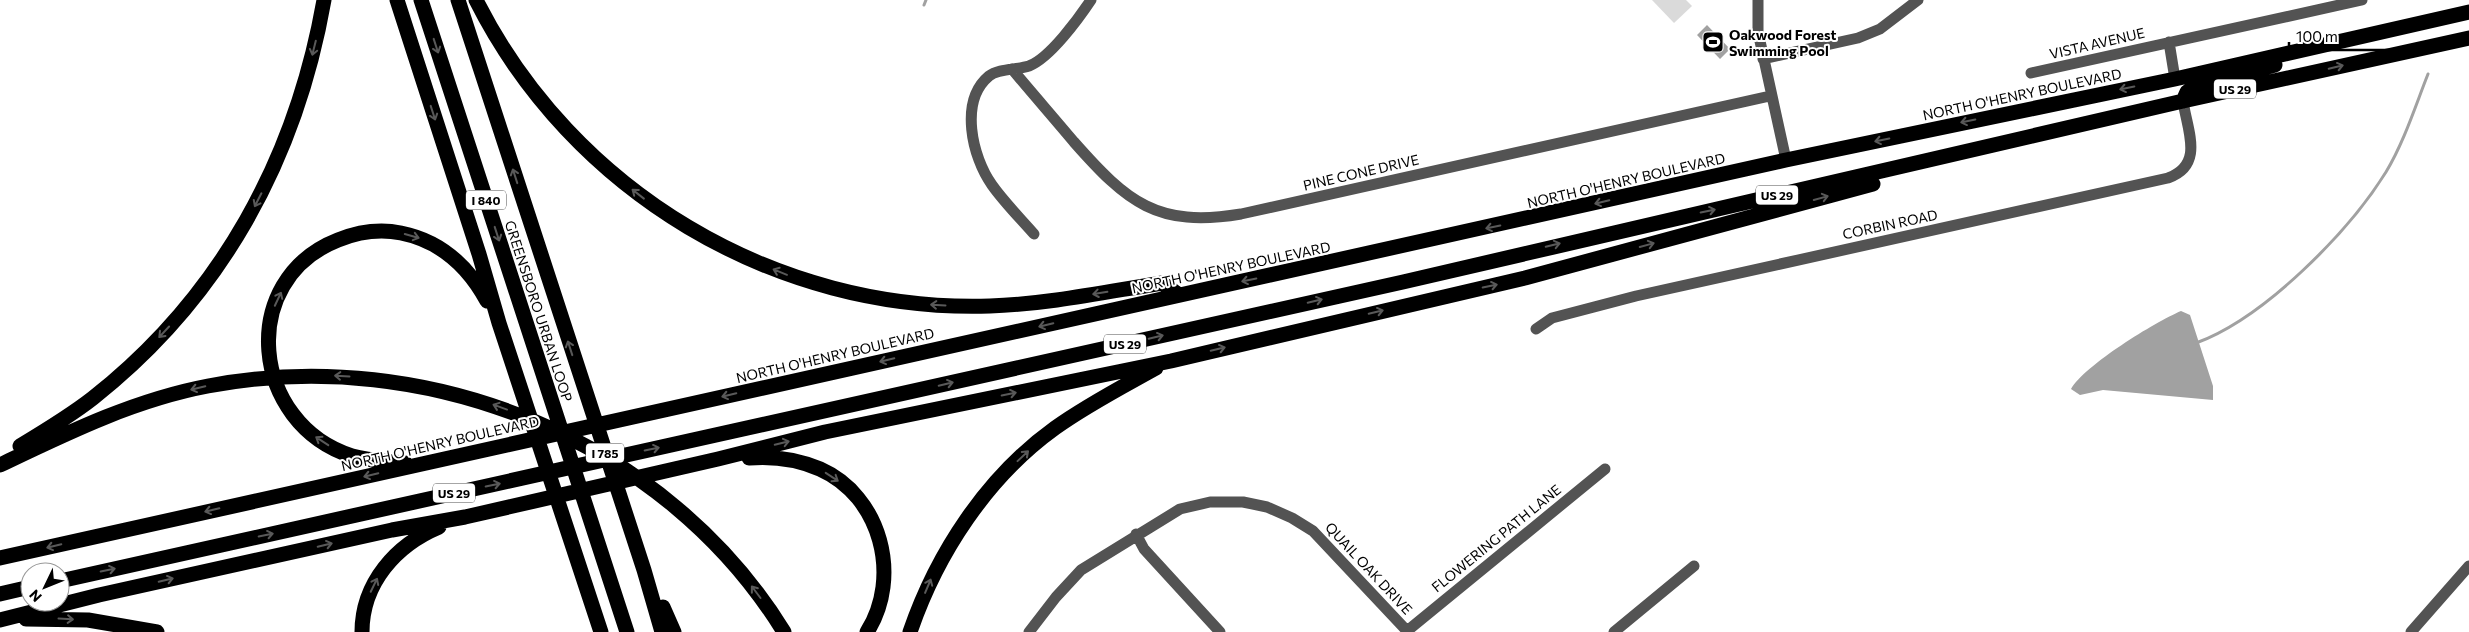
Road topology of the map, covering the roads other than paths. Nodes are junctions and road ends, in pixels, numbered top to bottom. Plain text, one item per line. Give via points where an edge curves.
1 (324, 0) edge
2 (397, 0) edge
3 (421, 0) edge
4 (458, 0) edge
5 (476, 0) edge
6 (1091, 0) edge
7 (1758, 0) edge
8 (1918, 0) edge
9 (2362, 0) edge
10 (2469, 12) edge
11 (2469, 37) edge
12 (2350, 40) junction
13 (2169, 42) junction
14 (1763, 59) junction
15 (1012, 69) junction
16 (2031, 73) dead end
17 (2175, 78) junction
18 (1770, 96) junction
19 (2183, 101) junction
20 (1980, 150) junction
21 (1786, 160) junction
22 (1034, 234) dead end
23 (1179, 295) junction
24 (499, 324) junction
25 (1536, 329) dead end
26 (1170, 360) junction
27 (0, 459) edge
28 (718, 459) junction
29 (418, 464) junction
30 (0, 465) edge
31 (1605, 469) dead end
32 (465, 517) junction
33 (1136, 534) junction
34 (0, 558) edge
35 (1694, 566) dead end
36 (2469, 566) edge
37 (644, 570) junction
38 (70, 579) edge
39 (583, 582) junction
40 (20, 589) edge
41 (0, 594) edge
42 (0, 621) edge
43 (1408, 631) edge
44 (157, 632) edge
45 (362, 632) edge
46 (589, 632) edge
47 (601, 632) edge
48 (626, 632) edge
49 (662, 632) edge
50 (674, 632) edge
51 (784, 632) edge
52 (867, 632) edge
53 (910, 632) edge
54 (1029, 632) edge
55 (1220, 632) edge
56 (1614, 632) edge
57 (2411, 632) edge

1 -> 27 highway via 310,65 288,135 257,202 218,266 173,323 121,374 66,417
2 -> 24 highway
3 -> 48 highway, GREENSBORO URBAN LOOP / I 840
37 -> 4 highway, GREENSBORO URBAN LOOP / I 785
23 -> 5 highway via 1162,283 1036,303 990,306 888,301 791,276 730,251 647,201 596,160 531,90
6 - 15 street via 1071,28 1038,60 1030,66
7 - 14 street via 1758,32
8 - 14 street via 1880,30
9 - 13 street, VISTA AVENUE
10 - 12 highway, NORTH O'HENRY BOULEVARD / US 29
19 -> 11 highway, US 29
12 - 17 highway, NORTH O'HENRY BOULEVARD / US 29
12 - 19 highway via 2256,71 2197,86 2187,92
13 - 16 street, VISTA AVENUE
13 - 17 street
14 - 18 street
15 - 18 street, PINE CONE DRIVE via 1094,165 1124,194 1168,214 1202,219 1241,214
15 - 22 street via 990,75 976,91 970,112 974,145 991,184
17 -> 21 highway, NORTH O'HENRY BOULEVARD / US 29
18 - 21 street
19 - 20 highway, US 29
19 - 25 street, CORBIN ROAD via 2191,147 2189,161 2182,172 2168,178 1636,296 1552,318
26 -> 20 highway via 1525,278 1871,184
38 -> 20 highway, US 29
21 -> 23 highway, NORTH O'HENRY BOULEVARD / US 29
23 -> 29 highway, NORTH O'HENRY BOULEVARD / US 29
29 -> 24 highway via 352,456 322,441 297,420 278,392 269,361 269,327 282,290 306,259 332,242 363,233 395,232 429,242 456,260 478,285
24 - 39 highway
28 -> 26 highway via 825,432
53 -> 26 highway via 930,581 948,550 972,514 1011,467 1061,424
28 - 32 highway
28 -> 52 highway via 791,459 821,470 847,487 866,510 879,536 884,568 881,599
29 -> 34 highway, NORTH O'HENRY BOULEVARD / US 29
51 -> 30 highway via 730,560 675,507 615,463 554,430 487,403 406,383 329,376 246,380 171,394 76,429
31 - 43 street, FLOWERING PATH LANE
42 -> 32 highway via 100,595 392,530
45 -> 32 highway via 372,588 394,556 428,531
33 - 43 street, QUAIL OAK DRIVE via 1180,509 1210,502 1243,502 1267,507 1313,531
33 - 54 street, QUAIL OAK DRIVE via 1081,570
33 - 55 street via 1144,549
35 - 56 street
36 - 57 street
37 - 49 highway, GREENSBORO URBAN LOOP
37 - 50 highway
39 - 46 highway
39 - 47 highway
40 - 41 highway
42 -> 44 highway via 88,620

